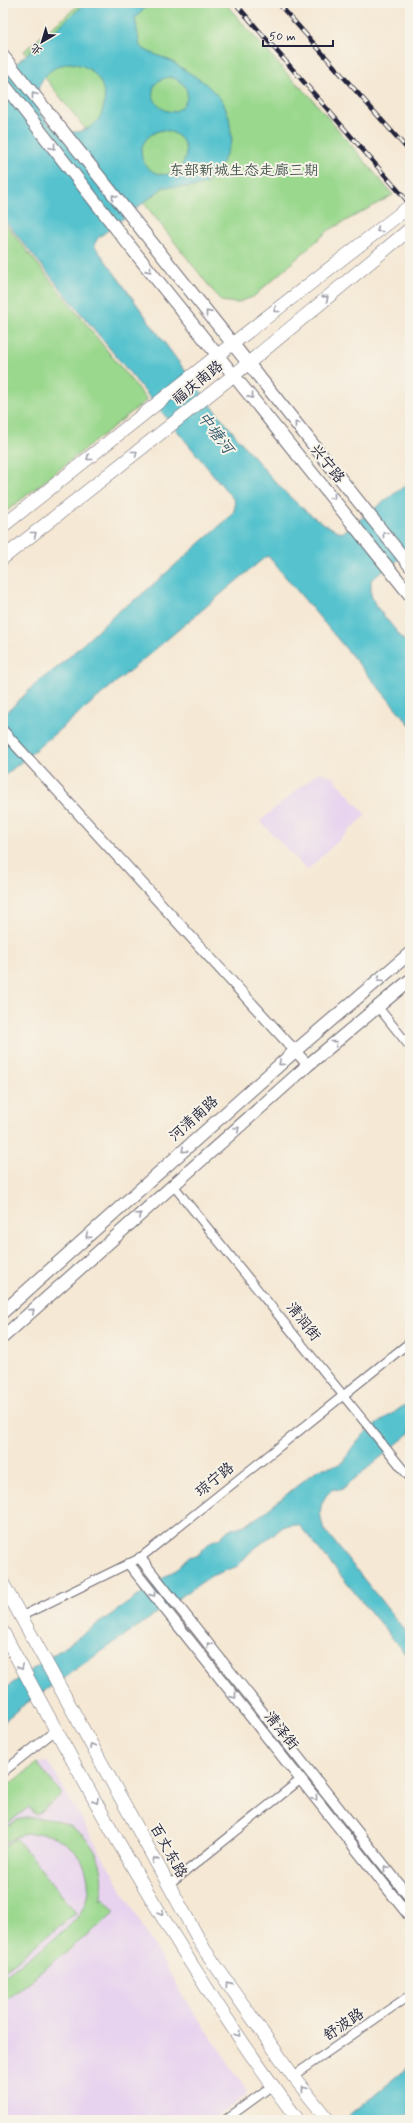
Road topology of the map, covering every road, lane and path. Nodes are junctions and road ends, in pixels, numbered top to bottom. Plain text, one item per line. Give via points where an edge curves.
1 (5, 59) edge
2 (3, 83) edge
3 (410, 206) edge
4 (410, 229) edge
5 (232, 343) junction
6 (218, 355) junction
7 (248, 363) junction
8 (234, 375) junction
9 (3, 526) edge
10 (3, 558) edge
11 (407, 563) edge
12 (410, 595) edge
13 (3, 730) edge
14 (410, 953) edge
15 (410, 980) edge
16 (378, 1008) junction
17 (410, 1047) edge
18 (294, 1051) junction
19 (308, 1065) junction
20 (173, 1185) junction
21 (3, 1312) edge
22 (3, 1337) edge
23 (410, 1342) edge
24 (344, 1395) junction
25 (410, 1478) edge
26 (140, 1558) junction
27 (129, 1564) junction
28 (3, 1584) edge
29 (22, 1616) junction
30 (3, 1632) edge
31 (56, 1730) junction
32 (3, 1772) edge
33 (300, 1780) junction
34 (169, 1885) junction
35 (410, 1898) edge
36 (410, 1917) edge
37 (410, 1996) edge
38 (293, 2076) junction
39 (272, 2086) junction
40 (225, 2120) edge
41 (298, 2120) edge
42 (328, 2120) edge

5 -> 1 main road
2 -> 6 main road, 兴宁路
3 -> 5 main road, 福庆南路
7 -> 4 main road, 福庆南路
5 - 6 main road, 福庆南路
5 - 7 main road
6 - 8 main road, 兴宁路
6 -> 9 main road, 福庆南路
7 - 8 main road, 福庆南路
11 -> 7 main road
10 -> 8 main road, 福庆南路
8 -> 12 main road, 兴宁路
13 - 18 street
14 -> 18 main road, 河清南路
15 - 16 main road
16 - 17 street
19 -> 16 main road
18 - 19 street
18 -> 21 main road, 河清南路
20 -> 19 main road
22 -> 20 main road
20 - 24 street, 清润街
23 - 24 street, 琼宁路
24 - 25 street, 清润街
24 - 26 street, 琼宁路
26 - 27 street, 琼宁路
35 -> 26 street, 清泽街
27 - 29 street, 琼宁路
27 -> 33 street, 清泽街
28 - 29 main road, 百丈东路
34 -> 29 main road, 百丈东路
30 -> 31 main road
31 - 32 street
31 -> 39 main road via 185,1955
33 - 34 street
33 -> 36 street, 清泽街
38 -> 34 main road, 百丈东路 via 204,1948
37 - 38 street, 舒波路
42 -> 38 main road, 百丈东路
39 - 40 street
39 - 41 main road

